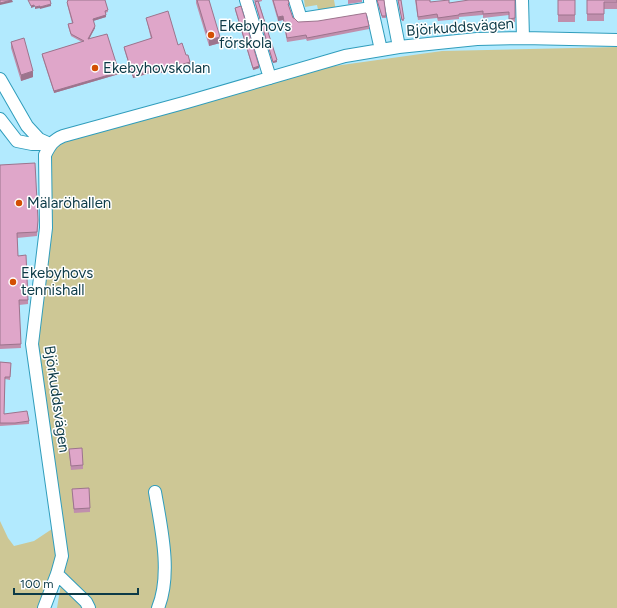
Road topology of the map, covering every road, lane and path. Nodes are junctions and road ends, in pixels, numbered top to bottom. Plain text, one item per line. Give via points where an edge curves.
1 (246, 0) edge
2 (295, 0) edge
3 (390, 0) edge
4 (522, 0) edge
5 (370, 4) edge
6 (523, 38) junction
7 (617, 40) edge
8 (399, 47) junction
9 (381, 50) junction
10 (270, 78) junction
11 (0, 79) edge
12 (0, 118) edge
13 (50, 144) junction
14 (155, 492) dead end
15 (57, 574) junction
16 (44, 608) edge
17 (89, 608) edge
18 (158, 608) edge

1 - 10 street
2 - 5 street via 296,19
3 - 8 street, Björkuddsvägen
4 - 6 street, Björkuddsvägen
5 - 9 street
6 - 7 street, Björkuddsvägen
6 - 8 street, Björkuddsvägen via 477,39
8 - 9 street, Björkuddsvägen
9 - 10 street, Björkuddsvägen via 345,56
10 - 13 street, Björkuddsvägen via 63,136
11 - 13 street via 28,126 39,139
12 - 13 street, Björkuddsvägen via 17,141
13 - 15 street, Björkuddsvägen via 45,155 46,228 32,344 61,544 62,556
14 - 18 street via 162,531 165,582
15 - 16 street, Björkuddsvägen
15 - 17 street

